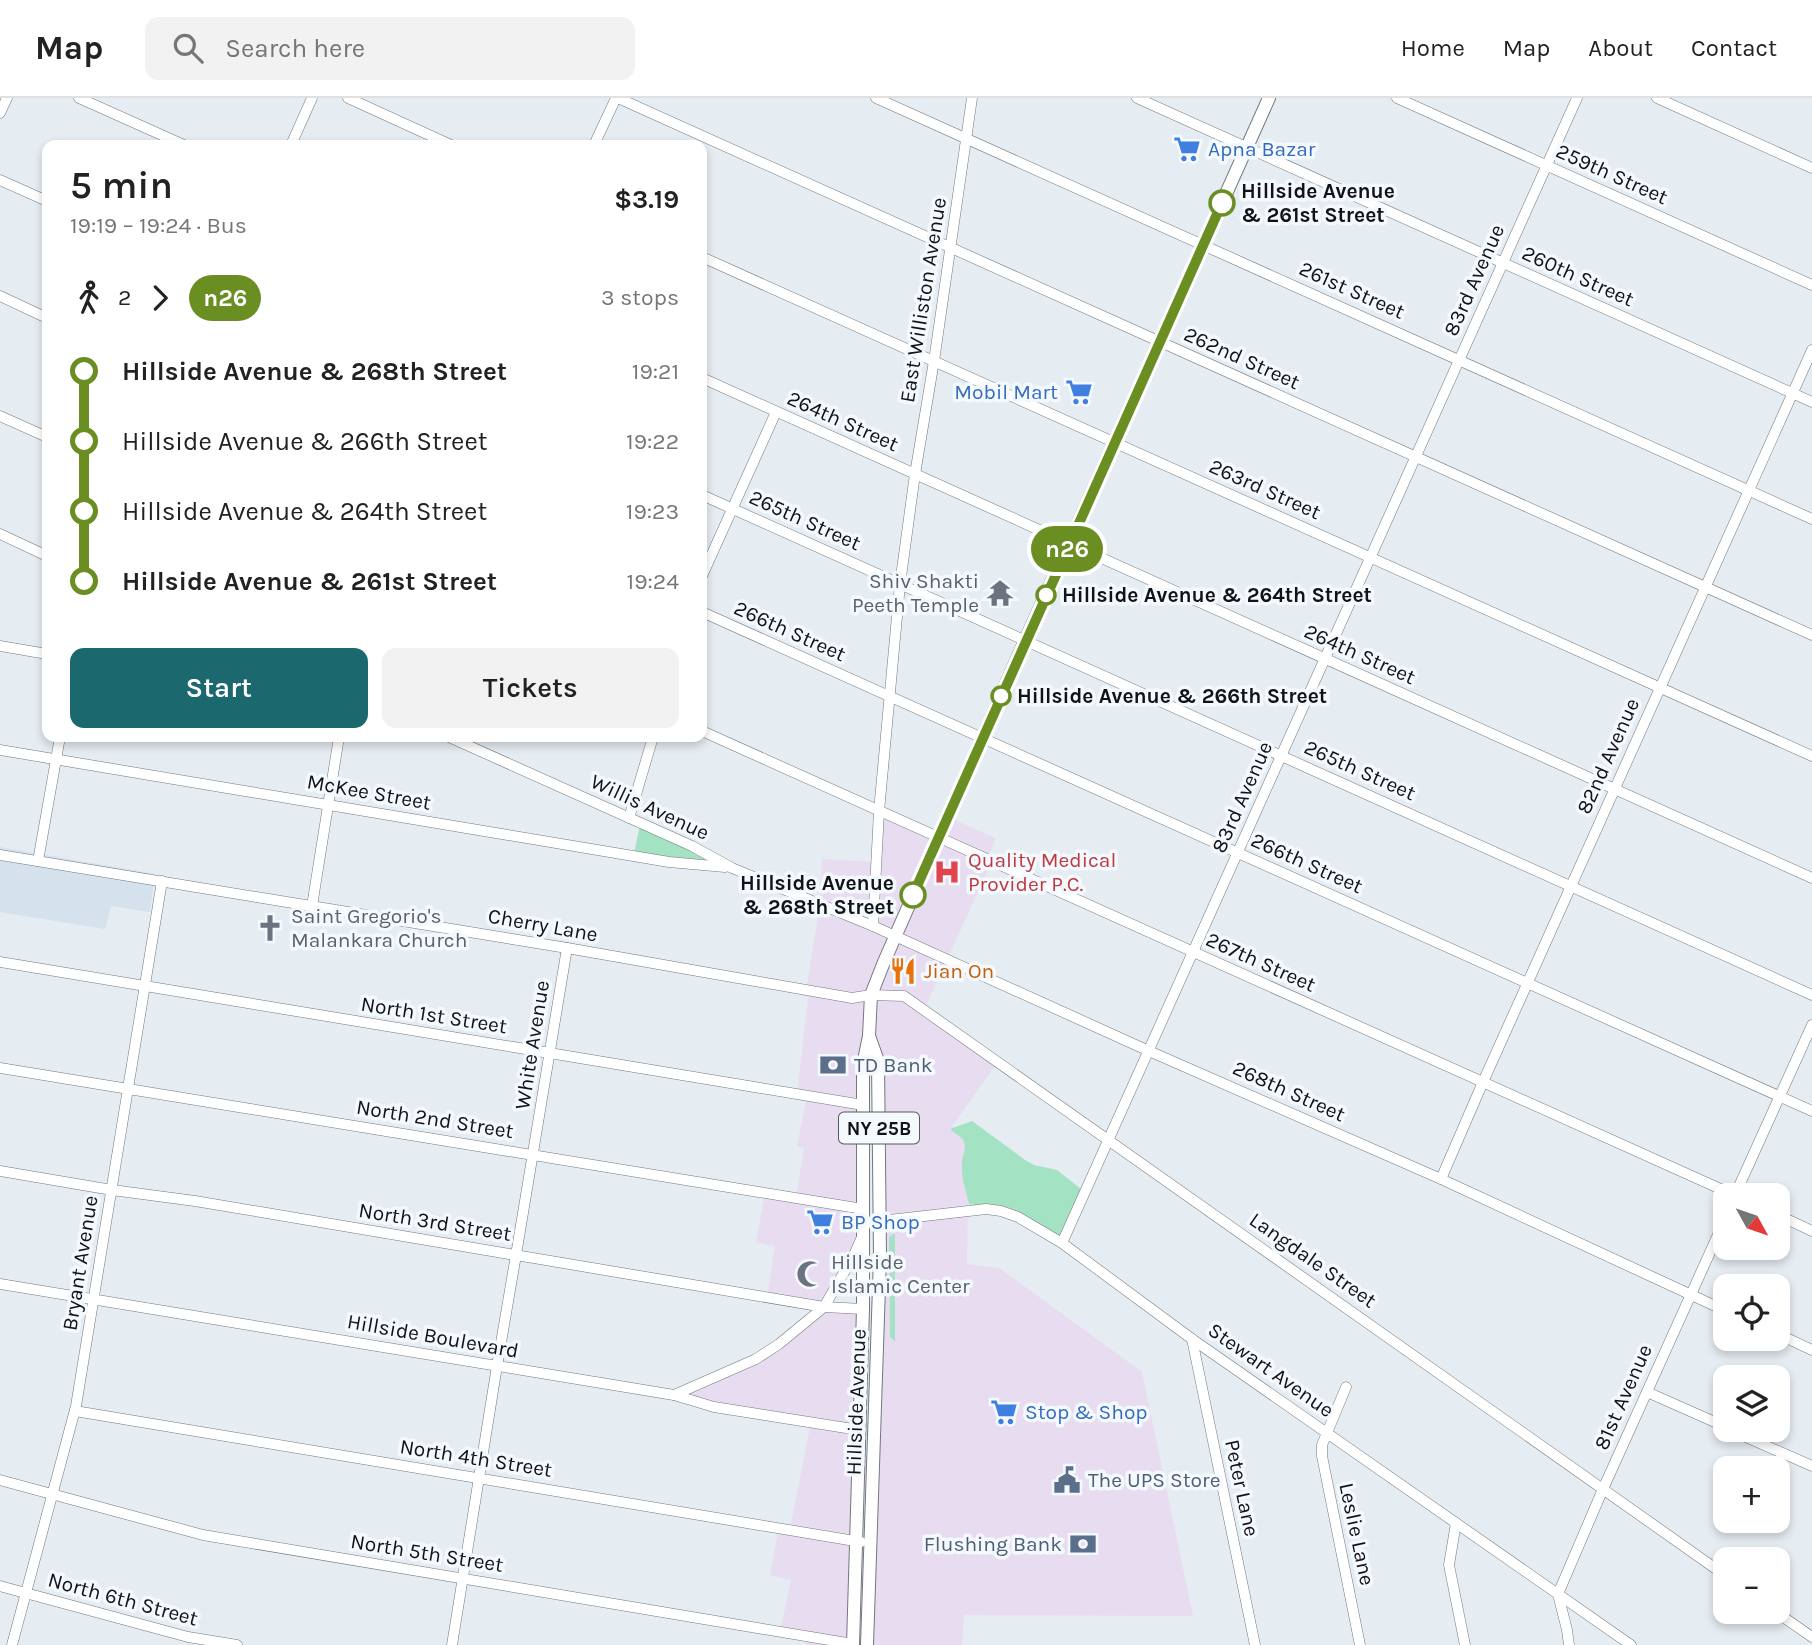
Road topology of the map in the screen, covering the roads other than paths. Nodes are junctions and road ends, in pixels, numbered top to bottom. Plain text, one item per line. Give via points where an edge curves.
1 (7, 98) edge
2 (79, 98) edge
3 (312, 98) edge
4 (348, 98) edge
5 (617, 98) edge
6 (876, 98) edge
7 (972, 98) edge
8 (1137, 98) edge
9 (1269, 98) edge
10 (1396, 98) edge
11 (1577, 98) edge
12 (1657, 98) edge
13 (0, 113) edge
14 (967, 139) junction
15 (173, 140) edge
16 (293, 140) edge
17 (440, 140) edge
18 (596, 140) edge
19 (1247, 148) junction
20 (1547, 166) junction
21 (1812, 168) edge
22 (0, 180) edge
23 (42, 199) edge
24 (1204, 244) junction
25 (950, 247) junction
26 (707, 259) edge
27 (1503, 263) junction
28 (1812, 285) edge
29 (0, 296) edge
30 (42, 316) edge
31 (1160, 342) junction
32 (1812, 350) edge
33 (1460, 359) junction
34 (934, 361) junction
35 (707, 380) edge
36 (1793, 393) junction
37 (1812, 402) edge
38 (776, 412) junction
39 (0, 415) edge
40 (42, 435) edge
41 (1114, 443) junction
42 (1416, 457) junction
43 (915, 474) junction
44 (1749, 490) junction
45 (707, 497) edge
46 (732, 509) junction
47 (1812, 519) edge
48 (0, 534) edge
49 (1069, 544) junction
50 (42, 554) edge
51 (1370, 558) junction
52 (707, 565) edge
53 (900, 584) junction
54 (1706, 587) junction
55 (707, 614) edge
56 (1812, 635) edge
57 (1025, 641) junction
58 (0, 646) edge
59 (42, 653) edge
60 (1325, 659) junction
61 (1660, 688) junction
62 (889, 696) junction
63 (707, 733) edge
64 (982, 738) junction
65 (59, 742) edge
66 (338, 742) edge
67 (460, 742) edge
68 (652, 742) edge
69 (0, 750) edge
70 (1281, 756) junction
71 (1812, 756) edge
72 (56, 759) junction
73 (1615, 789) junction
74 (328, 804) junction
75 (879, 811) junction
76 (629, 818) junction
77 (938, 838) junction
78 (1238, 853) junction
79 (0, 855) edge
80 (38, 861) junction
81 (732, 868) junction
82 (1812, 878) edge
83 (162, 881) junction
84 (1571, 886) junction
85 (312, 906) junction
86 (836, 910) joint
87 (873, 926) junction
88 (894, 937) junction
89 (567, 948) junction
90 (1193, 952) junction
91 (0, 962) edge
92 (1527, 983) junction
93 (146, 986) junction
94 (871, 995) junction
95 (1812, 995) edge
96 (1812, 1025) edge
97 (869, 1036) junction
98 (1149, 1051) junction
99 (550, 1053) junction
100 (0, 1068) edge
101 (1483, 1082) junction
102 (129, 1089) junction
103 (1780, 1097) junction
104 (863, 1105) junction
105 (1812, 1111) edge
106 (1108, 1140) junction
107 (533, 1155) junction
108 (0, 1171) edge
109 (1441, 1179) junction
110 (1740, 1183) edge
111 (1713, 1186) edge
112 (112, 1190) junction
113 (863, 1209) junction
114 (880, 1221) junction
115 (1790, 1221) edge
116 (863, 1228) junction
117 (1812, 1231) edge
118 (1062, 1243) junction
119 (1713, 1245) edge
120 (516, 1255) junction
121 (0, 1284) edge
122 (1690, 1295) junction
123 (94, 1300) junction
124 (1713, 1305) edge
125 (824, 1307) junction
126 (863, 1309) junction
127 (1192, 1339) junction
128 (1790, 1340) edge
129 (1812, 1350) edge
130 (496, 1366) junction
131 (1346, 1387) dead end
132 (1647, 1392) junction
133 (674, 1395) junction
134 (75, 1411) junction
135 (1713, 1421) edge
136 (859, 1430) junction
137 (1327, 1432) junction
138 (1758, 1442) edge
139 (1812, 1466) edge
140 (480, 1478) junction
141 (0, 1480) edge
142 (1603, 1489) junction
143 (53, 1494) junction
144 (1456, 1523) junction
145 (864, 1542) junction
146 (1713, 1567) edge
147 (463, 1579) junction
148 (0, 1586) edge
149 (27, 1593) junction
150 (1558, 1594) junction
151 (1790, 1622) edge
152 (1812, 1637) edge
153 (12, 1645) edge
154 (237, 1645) edge
155 (452, 1645) edge
156 (853, 1645) edge
157 (867, 1645) edge
158 (1255, 1645) edge
159 (1360, 1645) edge
160 (1465, 1645) edge
161 (1569, 1645) edge
162 (1631, 1645) edge

1 - 13 street
2 - 15 street
3 - 16 street
4 - 17 street
5 - 18 street
5 - 25 street, 262nd Street
6 - 14 street, 261st Street
7 - 14 street, East Williston Avenue
8 - 19 street, 260th Street
9 - 19 main road, Hillside Avenue / NY 25B
10 - 20 street, 259th Street
11 - 20 street, 83rd Avenue
12 - 21 street
14 - 24 street, 261st Street
14 - 25 street, East Williston Avenue
19 - 24 main road, Hillside Avenue / NY 25B
19 - 27 street, 260th Street
20 - 27 street, 83rd Avenue
20 - 28 street, 259th Street
22 - 23 street
24 - 31 main road, Hillside Avenue / NY 25B
24 - 33 street, 261st Street
25 - 31 street, 262nd Street
25 - 34 street, East Williston Avenue
26 - 34 street, 263rd Street
27 - 33 street, 83rd Avenue
27 - 36 street, 260th Street
29 - 30 street
31 - 41 main road, Hillside Avenue / NY 25B
31 - 42 street, 262nd Street
32 - 36 street, 82nd Avenue
33 - 42 street, 83rd Avenue
33 - 44 street, 261st Street
34 - 41 street, 263rd Street
34 - 43 street, East Williston Avenue
35 - 38 street, 264th Street
36 - 37 street, 260th Street
36 - 44 street, 82nd Avenue
38 - 43 street, 264th Street
38 - 46 street
39 - 40 street
41 - 49 main road, Hillside Avenue / NY 25B
41 - 51 street, 263rd Street
42 - 51 street, 83rd Avenue
42 - 54 street, 262nd Street
43 - 49 street, 264th Street
43 - 53 street, East Williston Avenue
44 - 47 street, 261st Street
44 - 54 street, 82nd Avenue
45 - 46 street, 265th Street
46 - 52 street
46 - 53 street, 265th Street
48 - 50 street
49 - 57 main road, Hillside Avenue / NY 25B
49 - 60 street, 264th Street
51 - 60 street, 83rd Avenue
51 - 61 street, 263rd Street
53 - 57 street, 265th Street
53 - 62 street, East Williston Avenue
54 - 56 street, 262nd Street
54 - 61 street, 82nd Avenue
55 - 62 street, 266th Street
57 - 64 main road, Hillside Avenue / NY 25B
57 - 70 street, 265th Street
58 - 59 street
60 - 70 street, 83rd Avenue
60 - 73 street, 264th Street
61 - 71 street, 263rd Street
61 - 73 street, 82nd Avenue
62 - 64 street, 266th Street
62 - 75 street, East Williston Avenue
63 - 75 street, 267th Street
64 - 77 main road, Hillside Avenue / NY 25B
64 - 78 street, 266th Street
65 - 72 street
66 - 74 street
67 - 76 street, Willis Avenue
68 - 76 street
69 - 72 street, McKee Street
70 - 78 street, 83rd Avenue
70 - 84 street, 265th Street
72 - 74 street, McKee Street
72 - 80 street
73 - 82 street, 264th Street
73 - 84 street, 82nd Avenue
74 - 81 street, McKee Street via 668,862
74 - 85 street
75 - 77 street, 267th Street
75 - 87 street, East Williston Avenue
76 - 81 street, Willis Avenue
77 - 88 main road, Hillside Avenue / NY 25B
77 - 90 street, 267th Street
78 - 90 street, 83rd Avenue
78 - 92 street, 266th Street
79 - 80 street, Cherry Lane
80 - 83 street, Cherry Lane
81 - 86 street, Willis Avenue
83 - 85 street, Cherry Lane
83 - 93 street, Bryant Avenue
84 - 92 street, 82nd Avenue
84 - 95 street, 265th Street
85 - 89 street, Cherry Lane
86 - 87 street, 268th Street
87 - 88 street, 268th Street
88 - 94 main road, Hillside Avenue / NY 25B
88 - 98 street, 268th Street
89 - 94 street, Cherry Lane via 852,999
89 - 99 street, White Avenue
90 - 98 street, 83rd Avenue
90 - 101 street, 267th Street
91 - 93 street, North 1st Street
92 - 101 street, 82nd Avenue
92 - 103 street, 266th Street
93 - 99 street, North 1st Street
93 - 102 street, Bryant Avenue
94 - 97 main road, Hillside Avenue / NY 25B
94 - 106 street, Langdale Street via 904,996
96 - 103 street
97 - 104 main road, Hillside Avenue / NY 25B
97 - 114 main road, Hillside Avenue / NY 25B via 878,1061
98 - 106 street, 83rd Avenue
98 - 109 street, 268th Street
99 - 104 street, North 1st Street
99 - 107 street, White Avenue
100 - 102 street, North 2nd Street
101 - 109 street, 82nd Avenue
101 - 111 street, 267th Street
102 - 107 street, North 2nd Street
102 - 112 street, Bryant Avenue
103 - 105 street, 266th Street
103 - 110 street
104 - 113 main road, Hillside Avenue / NY 25B
106 - 118 street, 83rd Avenue
106 - 142 street, Langdale Street
107 - 113 street, North 2nd Street
107 - 120 street, White Avenue
108 - 112 street, North 3rd Street
109 - 122 street, 268th Street
112 - 120 street, North 3rd Street
112 - 123 street, Bryant Avenue
113 - 116 main road, Hillside Avenue / NY 25B
114 - 116 street, Stewart Avenue
114 - 118 street, Stewart Avenue via 993,1210 1018,1217
114 - 145 main road, Hillside Avenue / NY 25B
115 - 117 street
116 - 125 street via 854,1255
116 - 126 main road, Hillside Avenue / NY 25B
118 - 127 street, Stewart Avenue
119 - 122 street, 81st Avenue
120 - 125 street, North 3rd Street
120 - 130 street, White Avenue
121 - 123 street, Hillside Boulevard
122 - 124 street, 268th Street
122 - 132 street, 81st Avenue
123 - 130 street, Hillside Boulevard
123 - 134 street, Bryant Avenue
125 - 126 street, North 3rd Street
125 - 133 street via 756,1359
126 - 136 main road, Hillside Avenue / NY 25B
127 - 137 street, Stewart Avenue
127 - 158 street, Peter Lane
128 - 129 street
130 - 133 street, Hillside Boulevard
130 - 140 street, White Avenue
131 - 137 street
132 - 135 street
132 - 142 street, 81st Avenue
133 - 136 street, Hillside Boulevard via 714,1407
134 - 140 street, North 4th Street
134 - 143 street, Bryant Avenue
136 - 145 main road, Hillside Avenue / NY 25B
137 - 144 street, Stewart Avenue
137 - 159 street, Leslie Lane via 1322,1456
138 - 139 street
140 - 145 street, North 4th Street
140 - 147 street, White Avenue
141 - 143 street, North 5th Street
142 - 146 street, Langdale Street
142 - 150 street, 81st Avenue
143 - 147 street, North 5th Street via 203,1535
143 - 149 street, Bryant Avenue
144 - 150 street, Stewart Avenue
144 - 160 street via 1449,1565
145 - 156 main road, Hillside Avenue / NY 25B
145 - 157 main road, Hillside Avenue / NY 25B
147 - 155 street, White Avenue
147 - 156 street, North 5th Street
148 - 149 street, North 6th Street
149 - 153 street, Bryant Avenue
149 - 154 street, North 6th Street via 188,1637
150 - 161 street
150 - 162 street, Stewart Avenue
151 - 152 street

